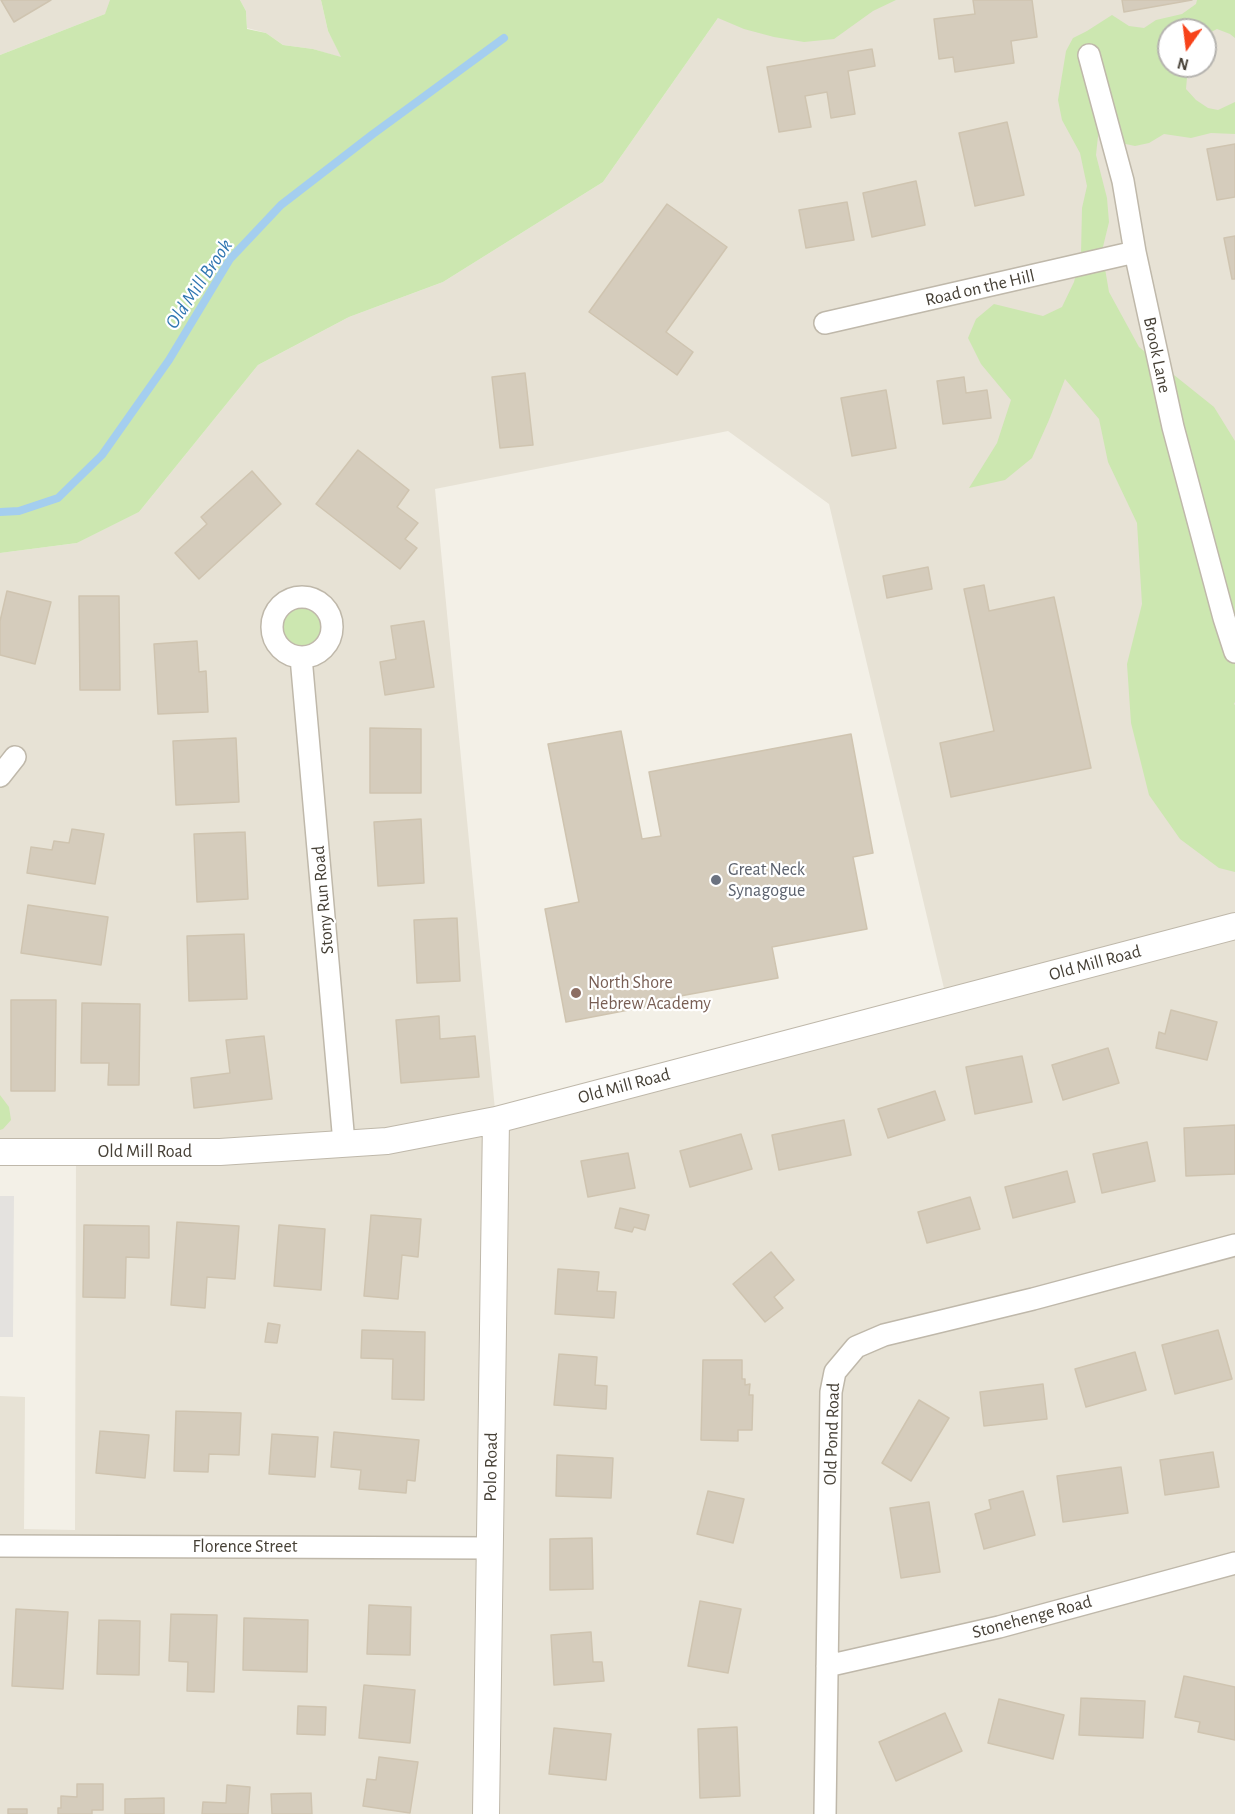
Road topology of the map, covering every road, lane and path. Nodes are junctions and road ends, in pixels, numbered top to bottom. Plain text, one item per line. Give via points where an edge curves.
1 (1089, 55) dead end
2 (1135, 252) junction
3 (825, 323) dead end
4 (1235, 652) edge
5 (301, 657) dead end
6 (15, 757) dead end
7 (0, 776) edge
8 (1235, 926) edge
9 (496, 1120) junction
10 (344, 1143) junction
11 (0, 1152) edge
12 (1235, 1245) edge
13 (0, 1546) edge
14 (490, 1548) junction
15 (1235, 1563) edge
16 (827, 1666) junction
17 (486, 1814) edge
18 (825, 1814) edge

1 - 2 street, Brook Lane via 1123,181
2 - 3 street, Road on the Hill
2 - 4 street, Brook Lane via 1173,427
5 - 10 street, Stony Run Road
6 - 7 street
8 - 9 street, Old Mill Road
9 - 10 street, Old Mill Road via 387,1141
9 - 14 street, Polo Road
10 - 11 street, Old Mill Road via 220,1152
12 - 16 street, Old Pond Road via 884,1335 856,1347 835,1372 831,1392
13 - 14 street, Florence Street
14 - 17 street, Polo Road
15 - 16 street, Stonehenge Road via 999,1627
16 - 18 street, Old Pond Road

